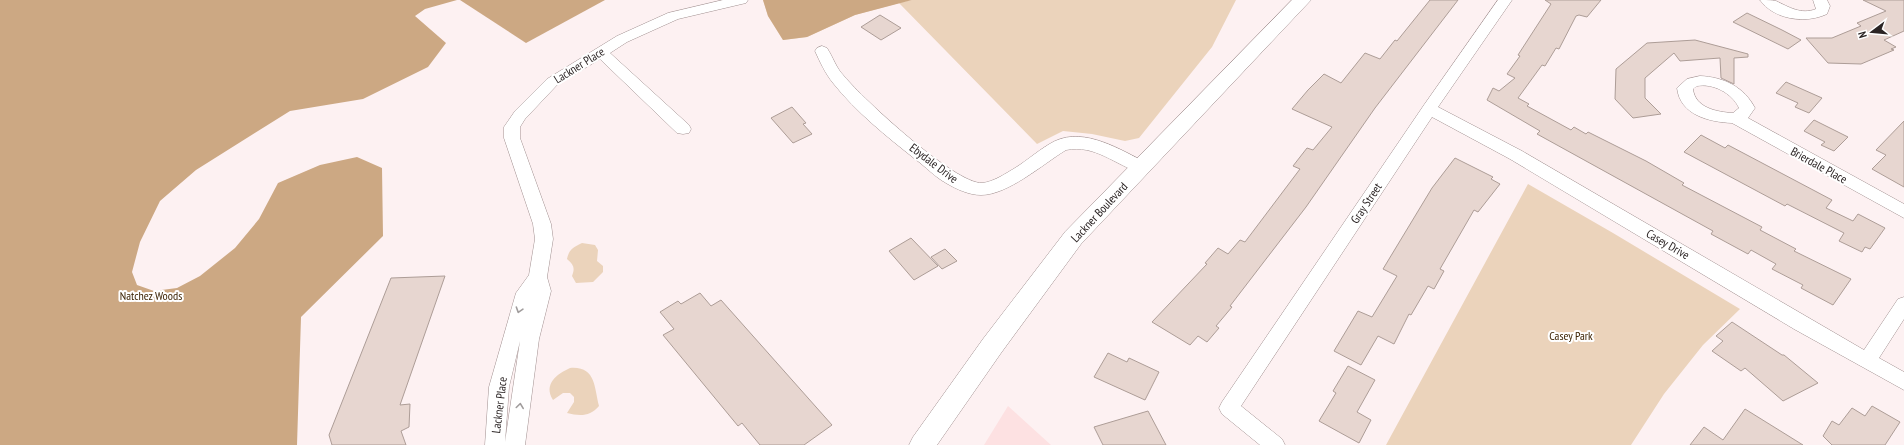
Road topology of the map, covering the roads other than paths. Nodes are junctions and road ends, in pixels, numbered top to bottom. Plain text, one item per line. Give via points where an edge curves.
1 (741, 0) edge
2 (1302, 0) edge
3 (1505, 0) edge
4 (1767, 0) edge
5 (1820, 0) edge
6 (822, 51) dead end
7 (601, 52) junction
8 (1429, 109) junction
9 (1735, 118) dead end
10 (683, 129) dead end
11 (1141, 167) junction
12 (1904, 212) edge
13 (538, 277) junction
14 (1904, 304) edge
15 (1868, 361) junction
16 (1904, 382) edge
17 (495, 445) edge
18 (515, 445) edge
19 (922, 445) edge
20 (1275, 445) edge

1 - 7 street, Lackner Place via 673,16 622,39
2 - 11 main road, Lackner Boulevard
3 - 8 street, Gray Street
4 - 5 street via 1789,12 1811,15 1822,11
6 - 11 street, Ebydale Drive via 829,67 845,88 938,169 965,186 982,189 997,186 1061,145 1072,142 1085,142
7 - 10 street
7 - 13 street, Lackner Place via 552,82 512,127 512,138 542,224 544,239
8 - 15 street, Casey Drive via 1516,155
8 - 20 street, Gray Street via 1229,408
9 - 12 street, Brierdale Place
11 - 19 main road, Lackner Boulevard via 1073,238
13 -> 17 street, Lackner Place via 525,293 516,321 500,387
18 -> 13 street, Lackner Place via 530,339 542,291
14 - 15 street
15 - 16 street, Casey Drive

